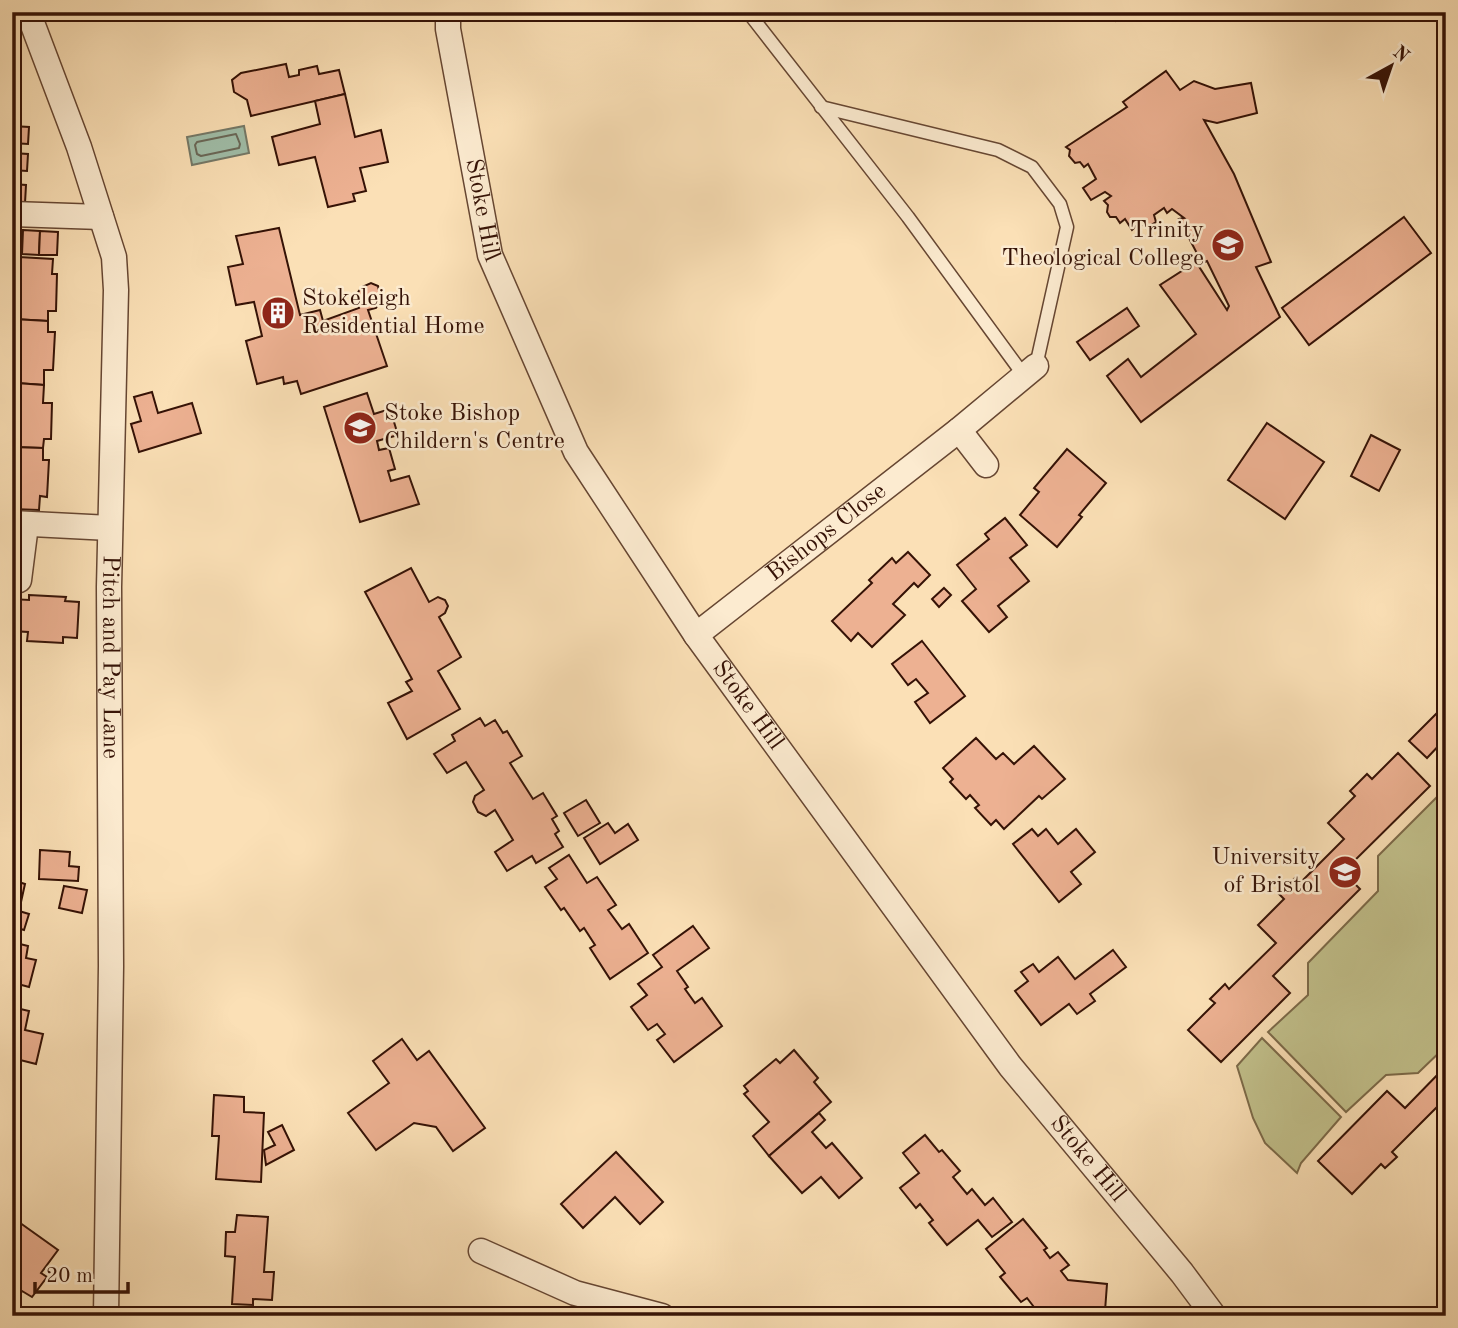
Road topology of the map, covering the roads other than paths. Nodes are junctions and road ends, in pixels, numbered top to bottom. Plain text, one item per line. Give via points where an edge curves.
1 (448, 12) edge
2 (748, 12) edge
3 (24, 18) edge
4 (821, 106) junction
5 (12, 214) edge
6 (101, 216) junction
7 (1030, 372) junction
8 (959, 430) junction
9 (986, 465) dead end
10 (19, 524) edge
11 (110, 528) junction
12 (19, 580) dead end
13 (696, 635) junction
14 (481, 1251) dead end
15 (106, 1316) edge
16 (662, 1316) edge
17 (1214, 1316) edge

1 - 13 street, Stoke Hill via 490,255 576,452
2 - 4 lane
3 - 6 street, Pitch and Pay Lane via 79,147
4 - 7 lane
4 - 7 lane via 998,150 1032,166 1060,204 1067,227
5 - 6 street
6 - 11 street, Pitch and Pay Lane via 114,257 116,290
7 - 8 street, Bishops Close
8 - 9 street
8 - 13 street, Bishops Close
10 - 11 street
10 - 12 street
11 - 15 street, Pitch and Pay Lane
13 - 17 street, Stoke Hill via 1010,1066
14 - 16 street via 575,1293

